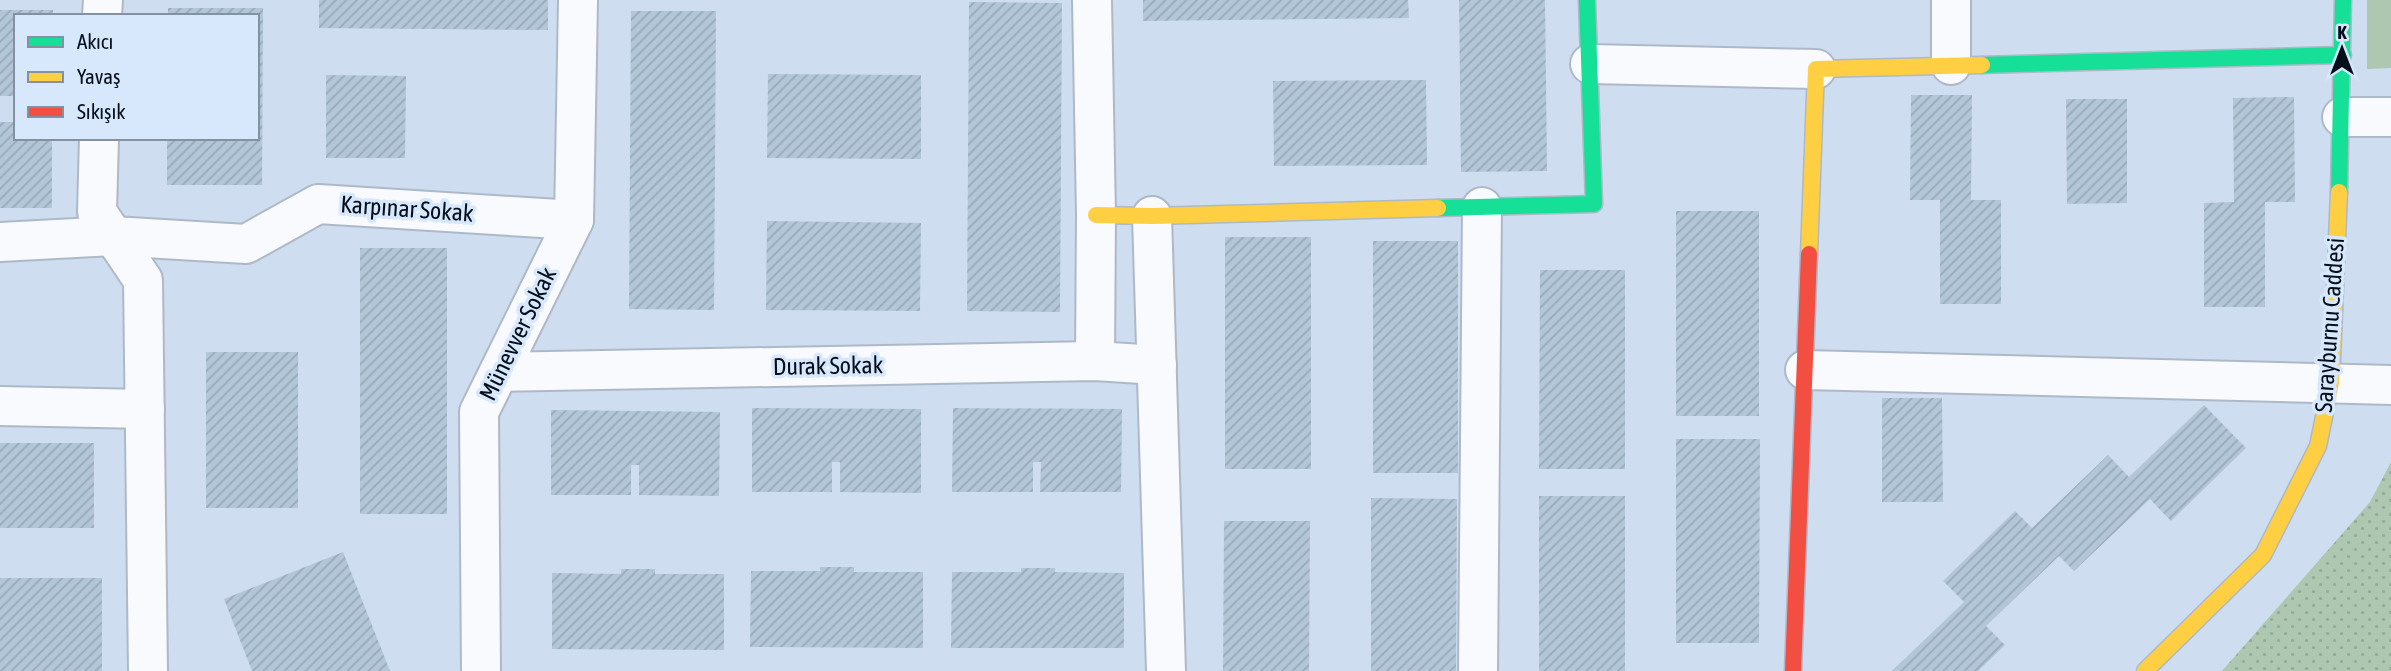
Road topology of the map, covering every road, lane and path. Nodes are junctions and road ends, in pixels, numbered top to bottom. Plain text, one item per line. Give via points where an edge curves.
1 (578, 0) edge
2 (1093, 0) edge
3 (1587, 0) edge
4 (1951, 0) edge
5 (2343, 0) edge
6 (2343, 55) junction
7 (1590, 64) junction
8 (1951, 65) junction
9 (1816, 69) junction
10 (2343, 117) junction
11 (2391, 117) edge
12 (99, 140) edge
13 (1482, 207) junction
14 (1096, 215) junction
15 (1152, 216) junction
16 (574, 220) junction
17 (113, 236) junction
18 (0, 242) edge
19 (1095, 361) junction
20 (1157, 365) junction
21 (1805, 370) junction
22 (499, 372) junction
23 (2331, 383) junction
24 (2391, 385) edge
25 (0, 406) edge
26 (145, 409) junction
27 (148, 671) edge
28 (481, 671) edge
29 (1166, 671) edge
30 (1478, 671) edge
31 (1793, 671) edge
32 (2145, 671) edge

1 - 16 street, Münevver Sokak
2 - 14 street
3 - 7 street
4 - 8 street
5 - 6 street, Sarayburnu Caddesi
6 - 8 street
6 - 10 street, Sarayburnu Caddesi
7 - 9 street
7 - 13 street via 1594,204
8 - 9 street
9 - 21 street
10 - 11 street
10 - 23 street, Sarayburnu Caddesi
12 - 17 street via 97,212
13 - 15 street
13 - 30 street
14 - 15 street
14 - 19 street
15 - 20 street
16 - 17 street, Karpınar Sokak via 318,204 246,244
16 - 22 street, Münevver Sokak
17 - 18 street, Karpınar Sokak
17 - 26 street via 143,280
19 - 20 street, Durak Sokak
19 - 22 street, Durak Sokak
20 - 29 street
21 - 23 street
21 - 31 street
22 - 28 street, Münevver Sokak via 479,412
23 - 24 street
23 - 32 street, Sarayburnu Caddesi via 2318,446 2263,555
25 - 26 street
26 - 27 street

